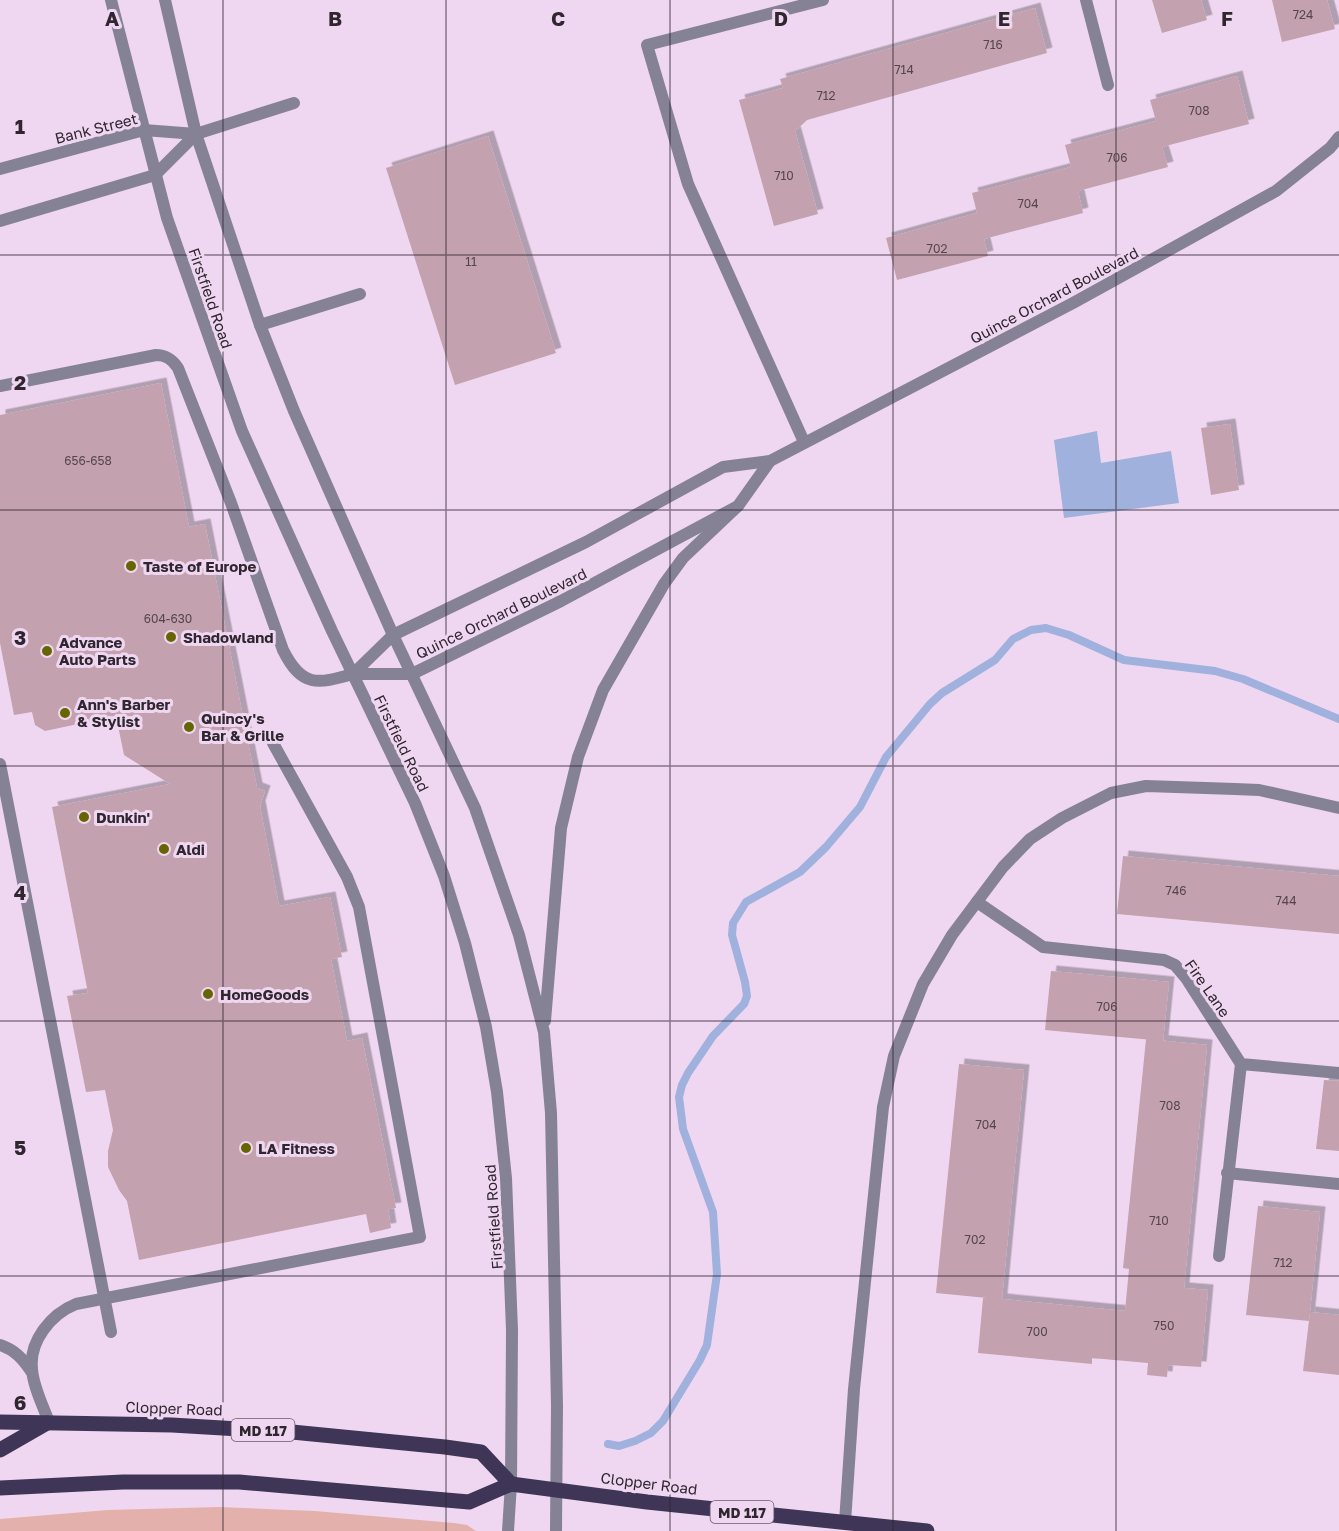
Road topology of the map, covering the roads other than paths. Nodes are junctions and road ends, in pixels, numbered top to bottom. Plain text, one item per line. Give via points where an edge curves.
1 (111, 0) edge
2 (165, 0) edge
3 (823, 0) edge
4 (1086, 0) edge
5 (1108, 86) dead end
6 (294, 103) dead end
7 (144, 130) junction
8 (196, 134) junction
9 (1339, 137) edge
10 (0, 169) edge
11 (155, 175) junction
12 (0, 221) edge
13 (360, 294) dead end
14 (260, 325) junction
15 (0, 386) edge
16 (804, 442) junction
17 (770, 461) junction
18 (738, 506) junction
19 (393, 635) junction
20 (353, 674) junction
21 (412, 674) junction
22 (273, 743) dead end
23 (0, 764) edge
24 (1339, 808) edge
25 (976, 902) junction
26 (544, 1032) junction
27 (1241, 1064) junction
28 (1339, 1073) edge
29 (1227, 1173) junction
30 (1339, 1184) edge
31 (1219, 1256) dead end
32 (104, 1299) junction
33 (111, 1332) dead end
34 (0, 1345) edge
35 (32, 1371) junction
36 (0, 1419) edge
37 (49, 1422) junction
38 (0, 1450) edge
39 (511, 1485) junction
40 (0, 1488) edge
41 (557, 1490) junction
42 (845, 1522) junction
43 (508, 1531) edge
44 (556, 1531) edge
45 (927, 1531) edge

1 - 7 street, Firstfield Road
2 - 8 street
3 - 16 street via 647,45 688,184
4 - 5 street
6 - 8 street
7 - 8 street, Bank Street
7 - 10 street, Bank Street
7 - 11 street, Firstfield Road
8 - 11 street
8 - 14 street
9 - 16 street, Quince Orchard Boulevard via 1276,191 1073,303
11 - 12 street
11 - 20 street, Firstfield Road via 242,431
13 - 14 street
14 - 19 street
15 - 20 street via 142,357 169,358 178,368 291,666 314,681
16 - 17 street, Quince Orchard Boulevard
17 - 18 street, Quince Orchard Boulevard
17 - 19 street, Quince Orchard Boulevard via 723,467 586,542
18 - 21 street, Quince Orchard Boulevard via 561,601
18 - 26 street via 683,558 664,584 603,690 582,746 561,828
19 - 20 street, Quince Orchard Boulevard
19 - 21 street
20 - 21 street, Quince Orchard Boulevard
20 - 39 street, Firstfield Road via 415,803 444,876 486,1027 506,1178 512,1281
21 - 26 street via 475,808 495,862 519,934
22 - 32 street via 347,877 359,907 420,1238
23 - 32 street
24 - 25 street via 1259,790 1146,786 1111,793 1030,839
25 - 27 street, Fire Lane via 1043,947 1175,964
25 - 42 street via 923,984 894,1056 883,1107 854,1389
26 - 41 street via 551,1113
27 - 28 street
27 - 29 street
29 - 30 street
29 - 31 street
32 - 33 street
32 - 35 street via 76,1304 49,1322 34,1349
34 - 35 street via 11,1349
35 - 37 street
36 - 37 main road, Clopper Road / MD 117
37 - 38 main road
37 - 39 main road, Clopper Road / MD 117 via 292,1432 481,1452
39 - 40 main road, Clopper Road / MD 117 via 469,1502 239,1482
39 - 41 main road, Clopper Road / MD 117
39 - 43 street, Firstfield Road
41 - 42 main road, Clopper Road / MD 117
41 - 44 street
42 - 45 main road, Clopper Road / MD 117

